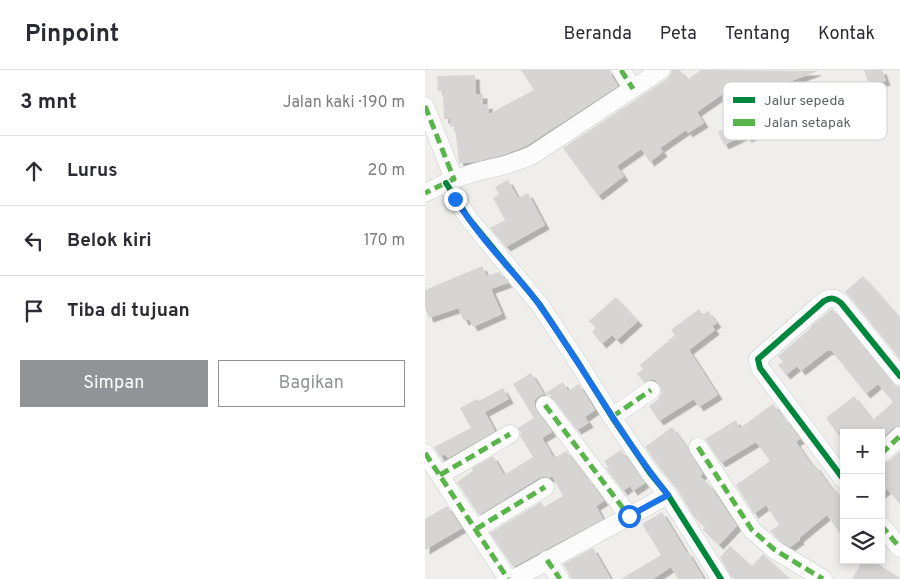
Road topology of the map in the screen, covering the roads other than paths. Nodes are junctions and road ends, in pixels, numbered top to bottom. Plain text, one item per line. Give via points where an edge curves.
1 (621, 70) edge
2 (661, 70) edge
3 (633, 89) junction
4 (425, 106) edge
5 (450, 181) junction
6 (425, 193) edge
7 (900, 376) edge
8 (651, 390) dead end
9 (545, 405) dead end
10 (612, 417) junction
11 (510, 434) dead end
12 (900, 436) edge
13 (697, 447) dead end
14 (885, 450) edge
15 (425, 452) edge
16 (440, 475) junction
17 (840, 475) edge
18 (545, 487) dead end
19 (668, 495) junction
20 (629, 516) junction
21 (475, 529) junction
22 (885, 530) edge
23 (900, 548) edge
24 (547, 560) junction
25 (508, 579) edge
26 (514, 579) edge
27 (560, 579) edge
28 (721, 579) edge
29 (823, 579) edge

1 - 3 street
2 - 3 street
3 - 5 street via 531,156
4 - 5 street
5 - 6 street
5 - 10 street via 469,219 540,305
7 - 17 street via 836,298 824,301 758,359 760,368
8 - 10 street
9 - 20 street
10 - 19 street
11 - 16 street
12 - 14 street
13 - 29 street via 752,530 775,550
15 - 16 street
16 - 21 street
18 - 21 street
19 - 20 street
19 - 28 street
20 - 24 street
21 - 25 street
22 - 23 street
24 - 26 street
24 - 27 street

